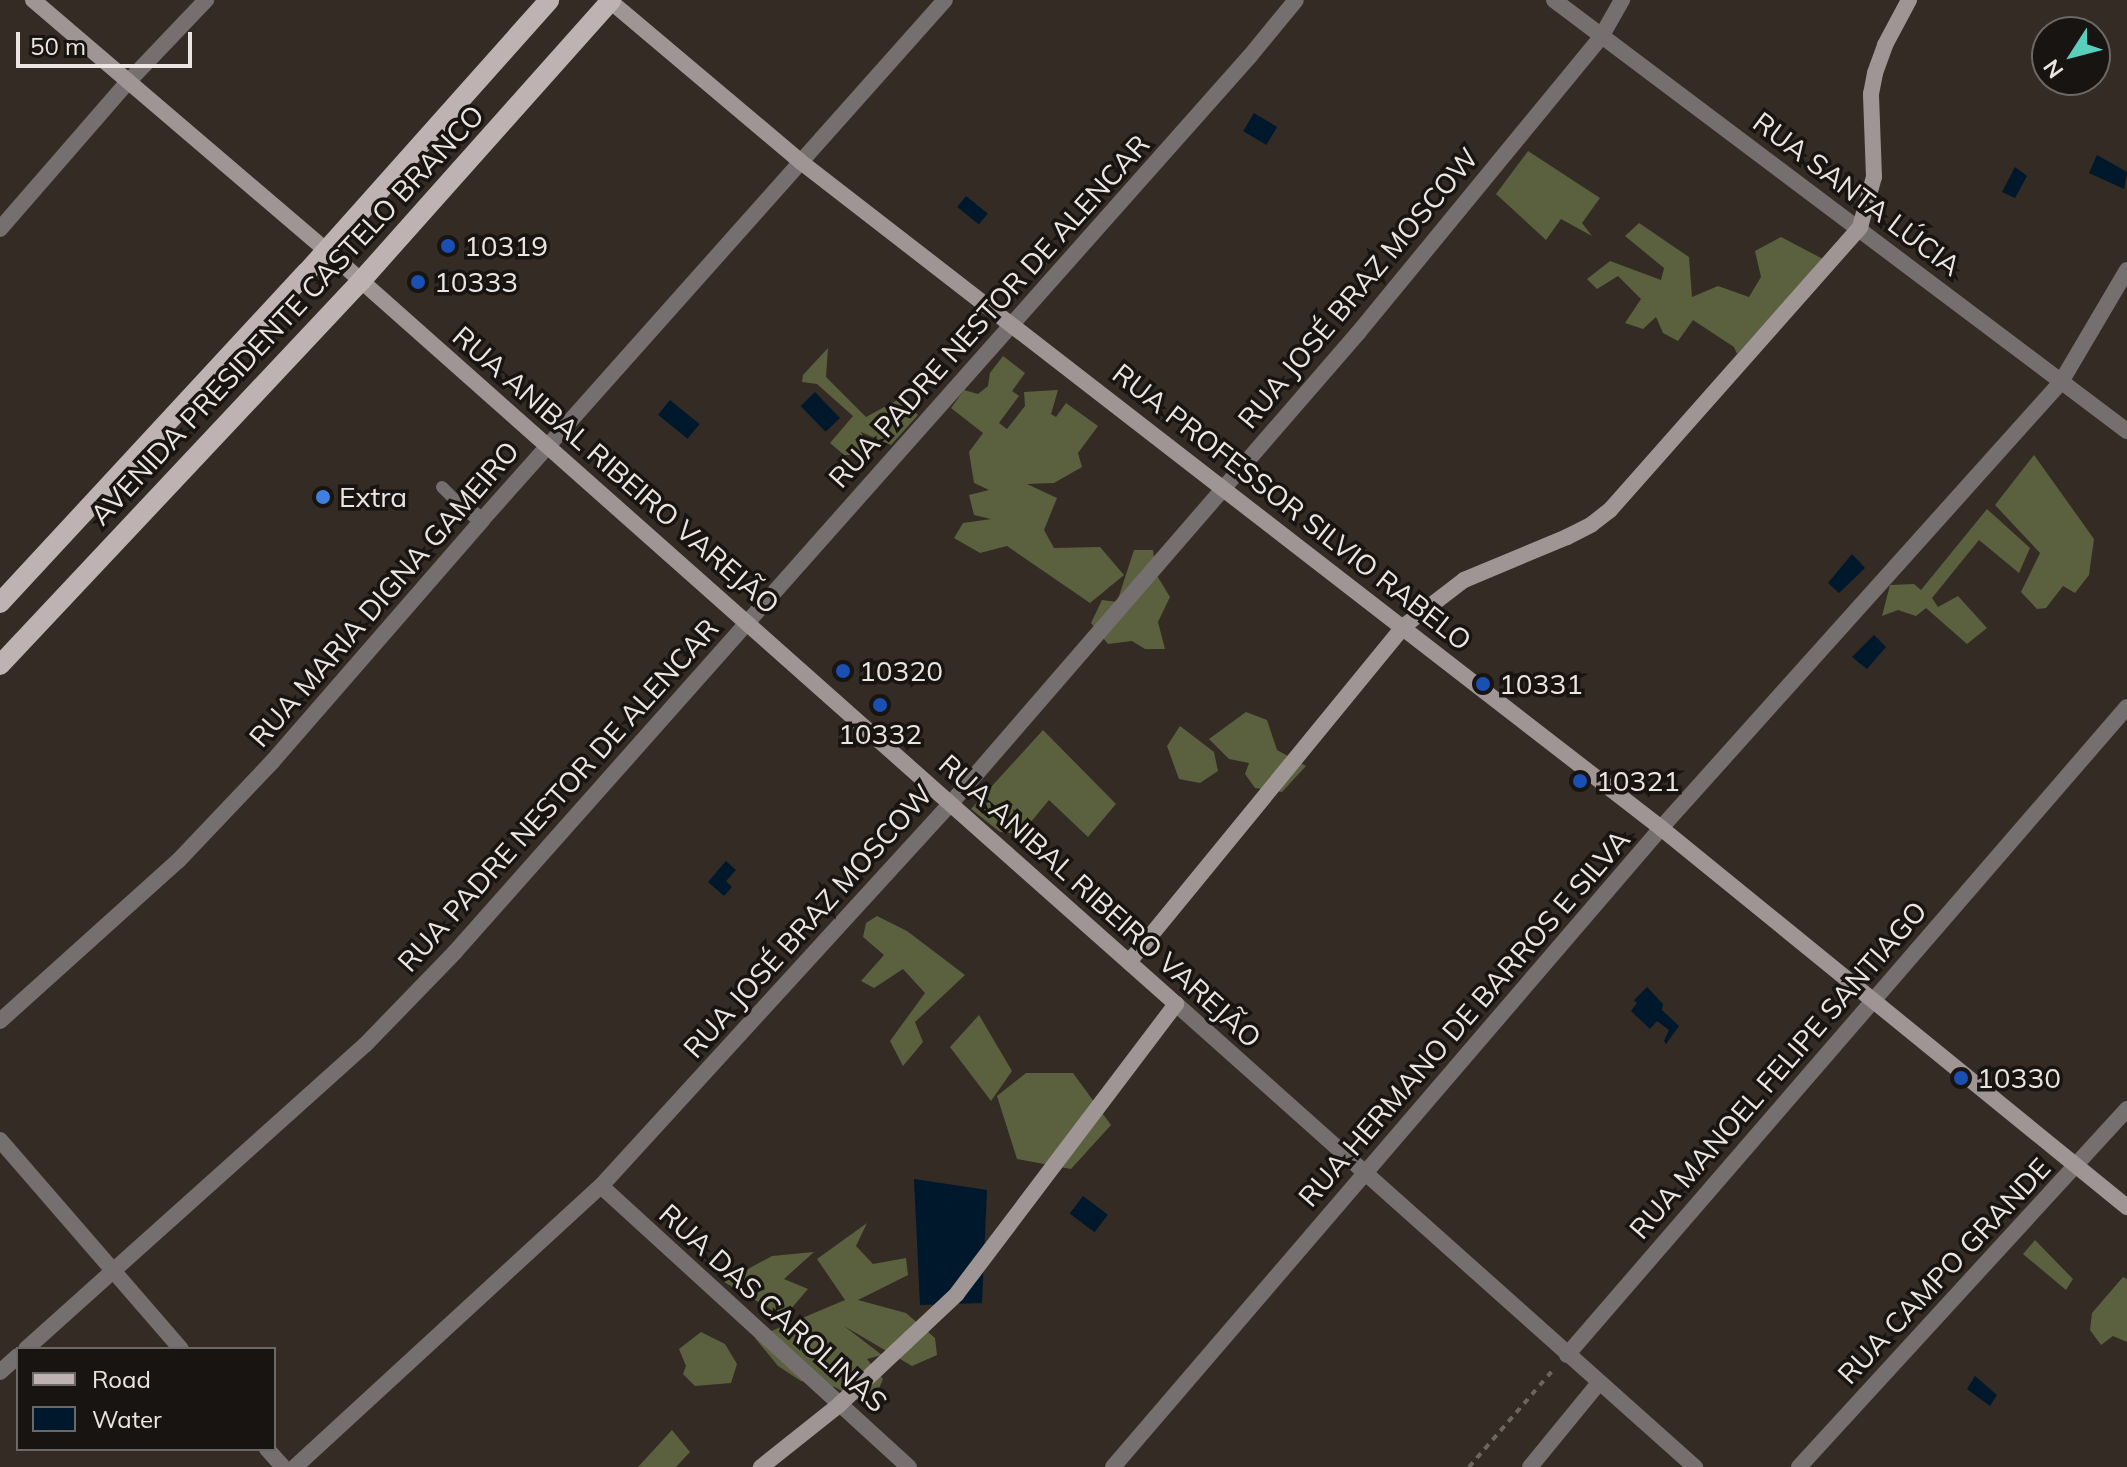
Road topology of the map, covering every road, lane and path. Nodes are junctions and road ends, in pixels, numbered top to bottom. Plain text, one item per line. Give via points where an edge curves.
1 (33, 0) edge
2 (206, 0) edge
3 (549, 0) edge
4 (945, 0) edge
5 (1296, 0) edge
6 (1554, 0) edge
7 (1622, 0) edge
8 (1909, 0) edge
9 (611, 1) edge
10 (1601, 37) junction
11 (127, 83) junction
12 (801, 162) junction
13 (1860, 227) junction
14 (0, 229) edge
15 (326, 250) junction
16 (2127, 270) edge
17 (361, 281) junction
18 (1013, 323) junction
19 (2061, 382) junction
20 (2127, 431) edge
21 (547, 446) junction
22 (1223, 486) junction
23 (442, 487) dead end
24 (457, 502) joint
25 (482, 520) junction
26 (0, 603) edge
27 (748, 621) junction
28 (1404, 626) junction
29 (0, 665) edge
30 (2127, 707) edge
31 (952, 802) junction
32 (1661, 828) junction
33 (1129, 962) junction
34 (1872, 999) junction
35 (1176, 1004) junction
36 (0, 1021) edge
37 (2127, 1109) edge
38 (0, 1140) edge
39 (2076, 1166) junction
40 (1365, 1173) junction
41 (601, 1186) junction
42 (2127, 1207) edge
43 (115, 1272) junction
44 (28, 1347) edge
45 (179, 1347) edge
46 (1567, 1355) junction
47 (16, 1358) edge
48 (0, 1372) edge
49 (1598, 1384) junction
50 (839, 1405) junction
51 (269, 1451) edge
52 (283, 1467) edge
53 (295, 1467) edge
54 (761, 1467) edge
55 (909, 1467) edge
56 (1113, 1467) edge
57 (1469, 1467) edge
58 (1530, 1467) edge
59 (1695, 1467) edge
60 (1799, 1467) edge

1 - 11 street, RUA ANIBAL RIBEIRO VAREJÃO
2 - 11 street
3 - 15 main road, AVENIDA PRESIDENTE CASTELO BRANCO
4 - 12 street, RUA MARIA DIGNA GAMEIRO
5 - 18 street, RUA PADRE NESTOR DE ALENCAR
6 - 10 street, RUA SANTA LÚCIA
7 - 10 street, RUA JOSÉ BRAZ MOSCOW
8 - 13 street via 1875,73 1874,177
9 - 12 street, RUA PROFESSOR SILVIO RABELO
9 - 17 main road, AVENIDA PRESIDENTE CASTELO BRANCO
10 - 13 street, RUA SANTA LÚCIA
10 - 22 street, RUA JOSÉ BRAZ MOSCOW via 1358,333
11 - 14 street
11 - 15 street, RUA ANIBAL RIBEIRO VAREJÃO
12 - 18 street, RUA PROFESSOR SILVIO RABELO
12 - 21 street, RUA MARIA DIGNA GAMEIRO
13 - 19 street, RUA SANTA LÚCIA
13 - 28 street via 1610,510 1567,537 1464,580
15 - 17 street, RUA ANIBAL RIBEIRO VAREJÃO
15 - 26 main road, AVENIDA PRESIDENTE CASTELO BRANCO
16 - 19 street, RUA HERMANO DE BARROS E SILVA
17 - 21 street, RUA ANIBAL RIBEIRO VAREJÃO
17 - 29 main road, AVENIDA PRESIDENTE CASTELO BRANCO
18 - 22 street, RUA PROFESSOR SILVIO RABELO
18 - 27 street, RUA PADRE NESTOR DE ALENCAR
19 - 20 street, RUA SANTA LÚCIA
19 - 32 street, RUA HERMANO DE BARROS E SILVA
21 - 25 street, RUA MARIA DIGNA GAMEIRO
21 - 27 street, RUA ANIBAL RIBEIRO VAREJÃO
22 - 28 street, RUA PROFESSOR SILVIO RABELO
22 - 31 street, RUA JOSÉ BRAZ MOSCOW
23 - 24 lane
24 - 25 street
25 - 36 street, RUA MARIA DIGNA GAMEIRO via 272,762 188,850
27 - 31 street, RUA ANIBAL RIBEIRO VAREJÃO
27 - 43 street, RUA PADRE NESTOR DE ALENCAR via 445,963 365,1045
28 - 32 street, RUA PROFESSOR SILVIO RABELO
28 - 33 street
30 - 34 street, RUA MANOEL FELIPE SANTIAGO
31 - 33 street, RUA ANIBAL RIBEIRO VAREJÃO
31 - 41 street, RUA JOSÉ BRAZ MOSCOW
32 - 34 street, RUA PROFESSOR SILVIO RABELO
32 - 40 street, RUA HERMANO DE BARROS E SILVA
33 - 35 street, RUA ANIBAL RIBEIRO VAREJÃO
34 - 39 street, RUA PROFESSOR SILVIO RABELO
34 - 46 street, RUA MANOEL FELIPE SANTIAGO
35 - 40 street, RUA ANIBAL RIBEIRO VAREJÃO
35 - 50 street via 957,1294
37 - 39 street, RUA CAMPO GRANDE
38 - 43 street
39 - 42 street, RUA PROFESSOR SILVIO RABELO
39 - 60 street, RUA CAMPO GRANDE
40 - 46 street, RUA ANIBAL RIBEIRO VAREJÃO
40 - 56 street, RUA HERMANO DE BARROS E SILVA
41 - 50 street, RUA DAS CAROLINAS
41 - 53 street, RUA JOSÉ BRAZ MOSCOW
43 - 44 street, RUA PADRE NESTOR DE ALENCAR
43 - 45 street
46 - 49 street, RUA ANIBAL RIBEIRO VAREJÃO
46 - 57 path
47 - 48 street
49 - 58 street
49 - 59 street, RUA ANIBAL RIBEIRO VAREJÃO
50 - 54 street
50 - 55 street, RUA DAS CAROLINAS
51 - 52 street

